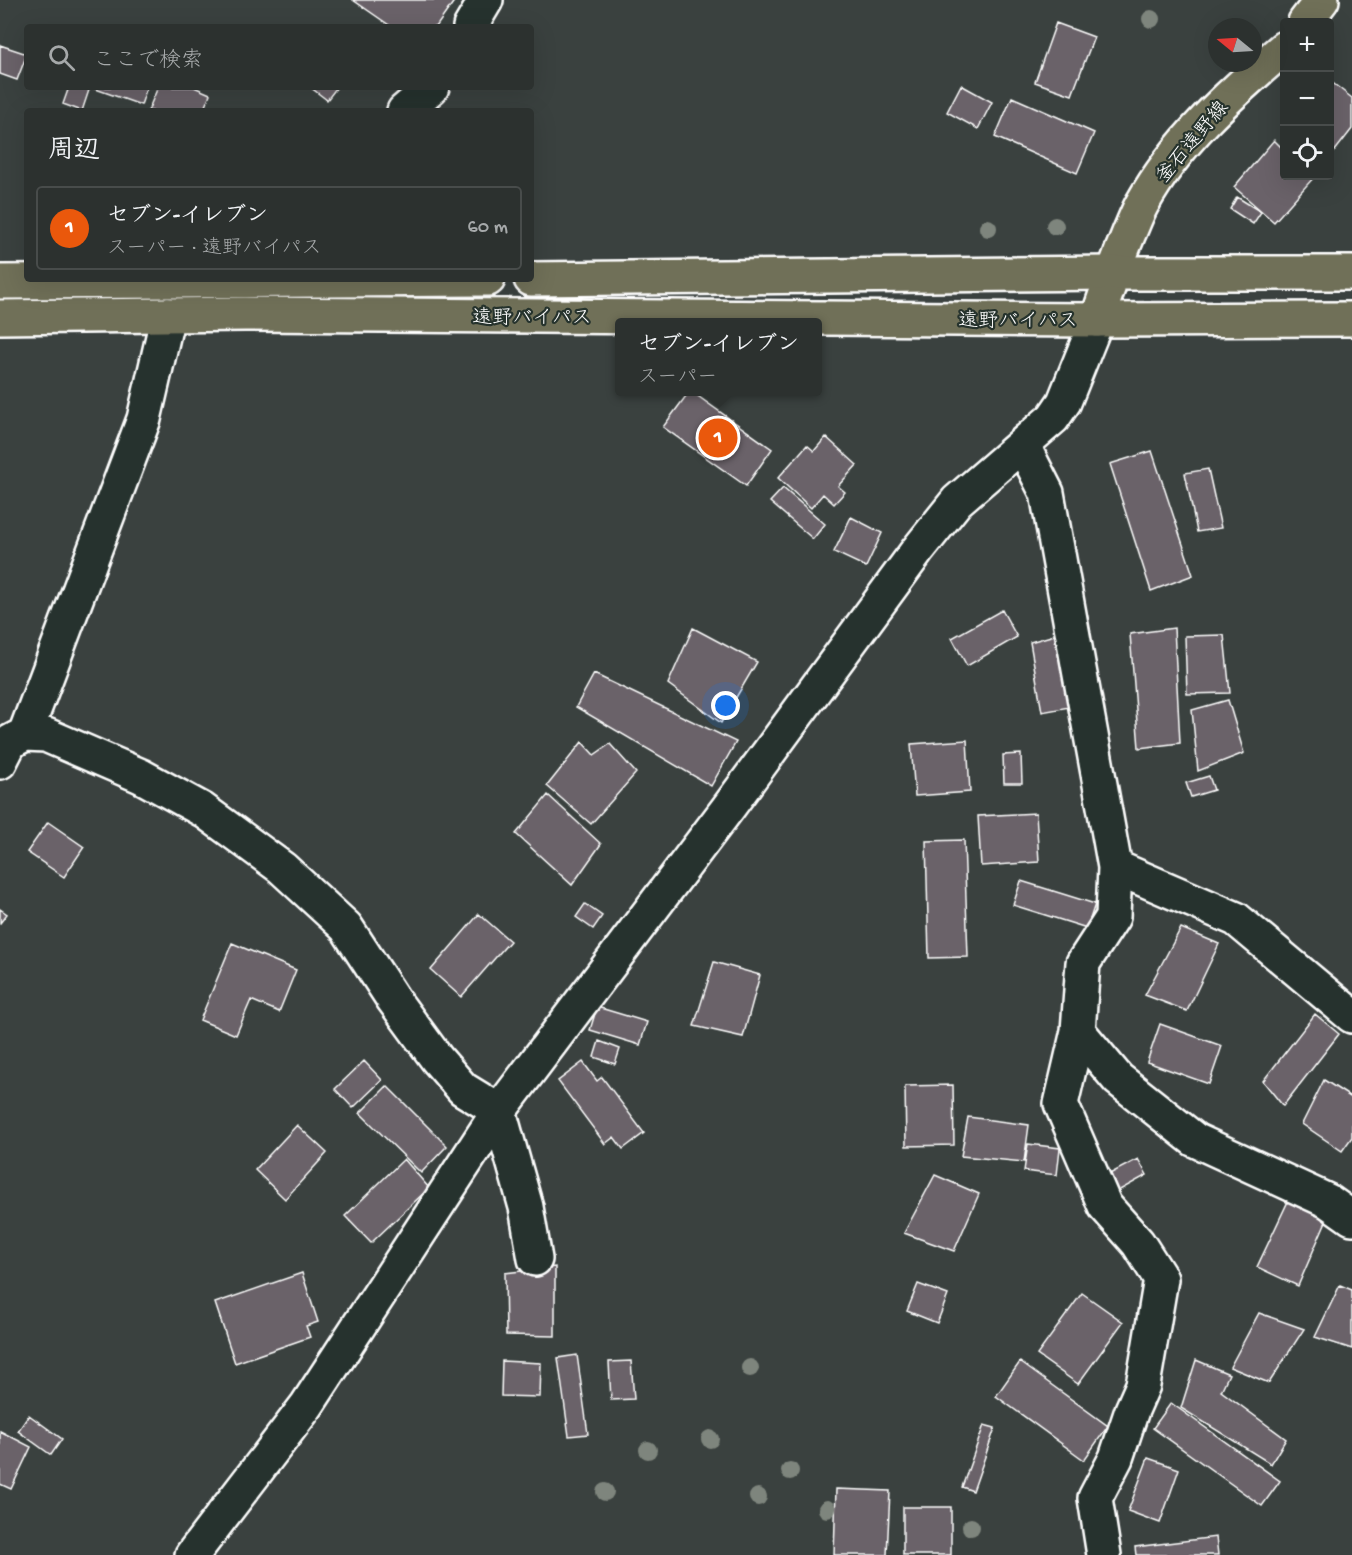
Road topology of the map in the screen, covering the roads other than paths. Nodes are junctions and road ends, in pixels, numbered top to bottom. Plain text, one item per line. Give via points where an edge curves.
1 (486, 0) edge
2 (1322, 0) edge
3 (1308, 18) edge
4 (472, 24) edge
5 (1280, 51) edge
6 (428, 90) edge
7 (408, 108) edge
8 (1113, 273) junction
9 (1352, 273) edge
10 (534, 279) edge
11 (0, 282) edge
12 (24, 282) edge
13 (168, 315) junction
14 (0, 317) edge
15 (725, 318) edge
16 (822, 319) edge
17 (1352, 319) edge
18 (1097, 320) junction
19 (1023, 446) junction
20 (25, 734) junction
21 (0, 762) edge
22 (1115, 867) junction
23 (1352, 1017) edge
24 (1078, 1031) junction
25 (499, 1111) junction
26 (1352, 1218) edge
27 (535, 1259) dead end
28 (192, 1555) edge
29 (1104, 1555) edge

1 - 4 street
2 - 3 main road
5 - 8 main road, 釜石遠野線 via 1231,94 1183,144 1141,205
6 - 7 street
8 - 9 main road, 遠野バイパス
8 - 10 main road, 遠野バイパス
8 - 18 main road, 釜石遠野線
11 - 12 main road, 遠野バイパス
13 - 14 main road, 遠野バイパス
13 - 15 main road, 遠野バイパス
13 - 20 street via 144,419
16 - 18 main road, 遠野バイパス
17 - 18 main road, 遠野バイパス
18 - 19 street via 1064,402
19 - 22 street via 1047,493
19 - 25 street via 957,501 924,542
20 - 21 street via 10,742
20 - 25 street via 46,735 141,776 203,810 282,868 346,927 436,1059 463,1089
22 - 23 street via 1236,920
22 - 24 street via 1113,917 1083,963
24 - 26 street via 1118,1079 1196,1140 1328,1201
24 - 29 street via 1061,1104 1105,1206 1138,1243 1161,1279 1143,1385 1116,1458 1095,1498
25 - 27 street via 526,1207
25 - 28 street via 307,1405

